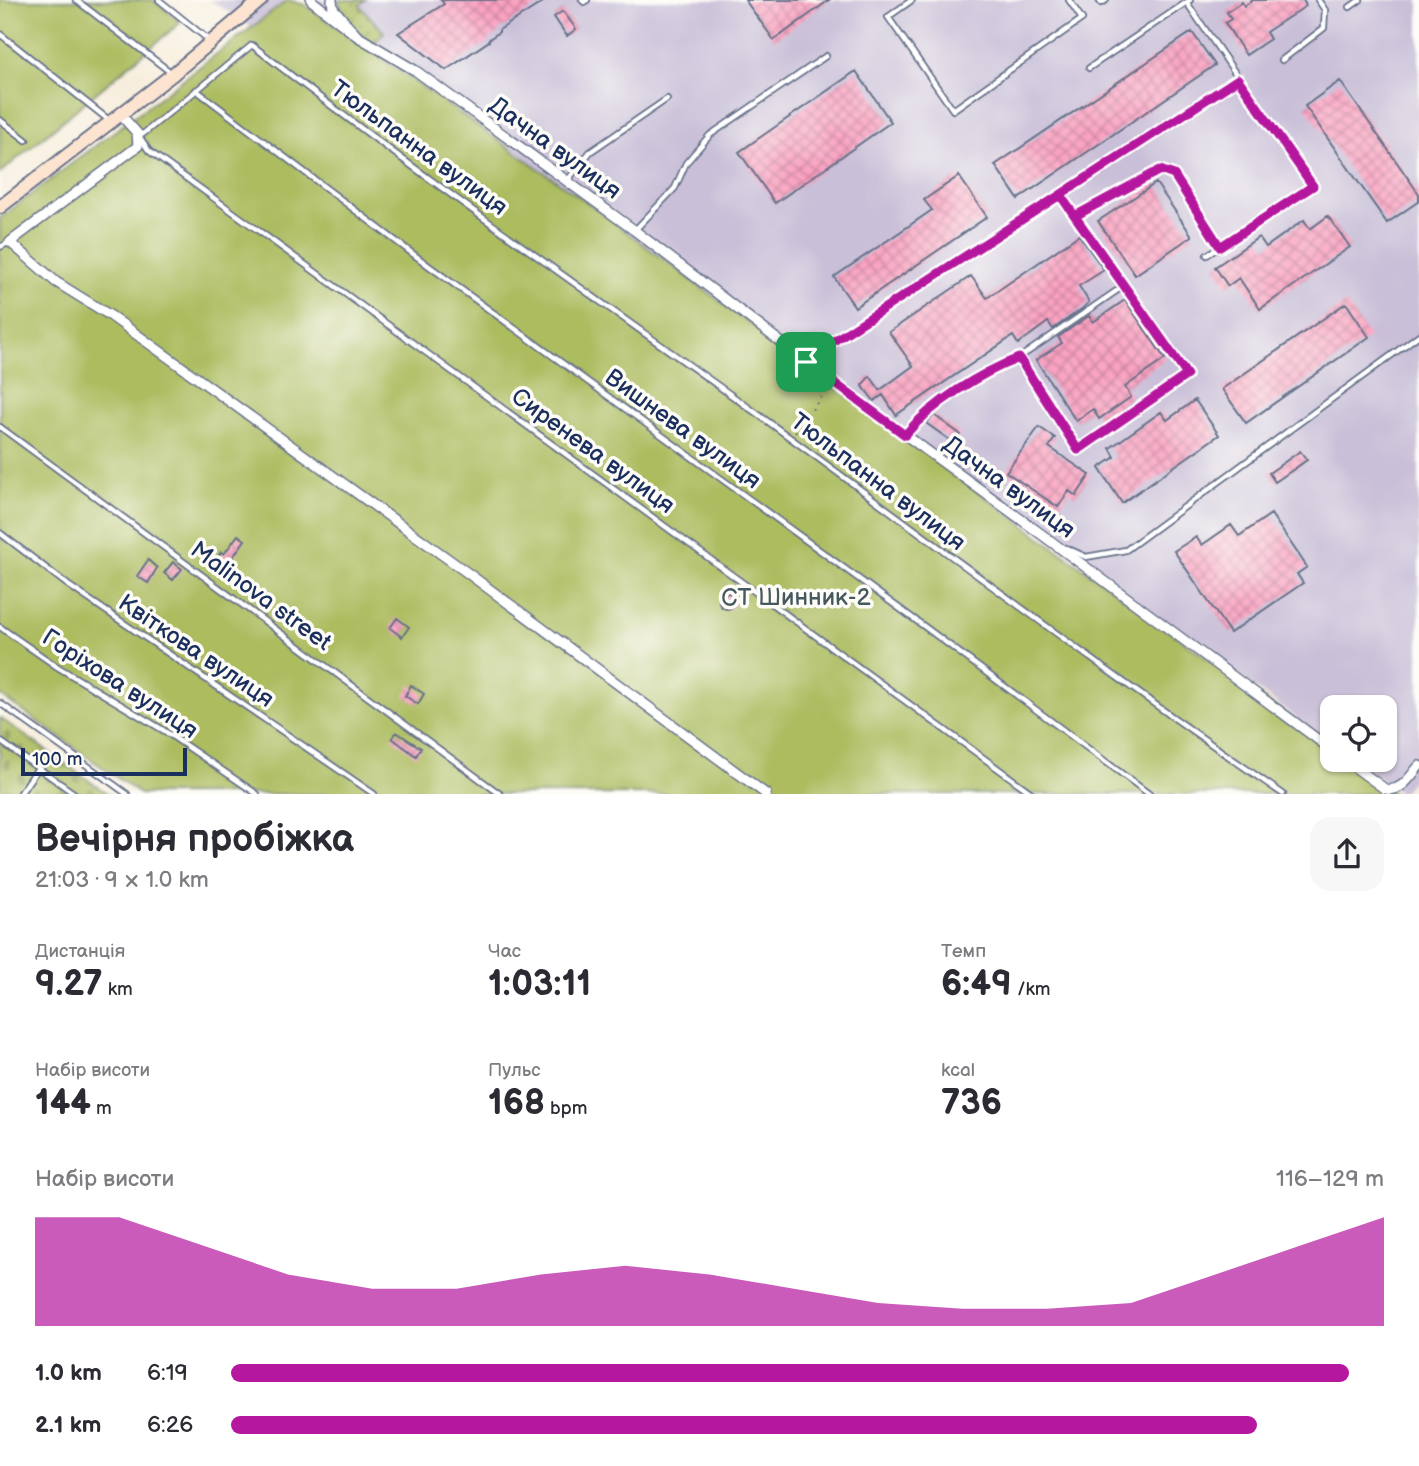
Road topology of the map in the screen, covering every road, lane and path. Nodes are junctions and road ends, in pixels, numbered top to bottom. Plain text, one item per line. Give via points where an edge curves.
1 (76, 0) edge
2 (159, 0) edge
3 (261, 0) edge
4 (311, 0) edge
5 (332, 0) edge
6 (912, 0) edge
7 (1069, 0) edge
8 (1099, 0) edge
9 (1105, 0) edge
10 (1318, 0) edge
11 (1360, 0) edge
12 (1189, 1) edge
13 (1350, 7) dead end
14 (0, 34) edge
15 (357, 36) junction
16 (211, 42) junction
17 (826, 56) dead end
18 (1282, 60) dead end
19 (1089, 68) dead end
20 (173, 74) junction
21 (1238, 79) junction
22 (196, 90) junction
23 (667, 99) dead end
24 (115, 118) junction
25 (0, 120) edge
26 (137, 133) junction
27 (26, 140) dead end
28 (567, 181) junction
29 (1060, 195) junction
30 (0, 207) edge
31 (1075, 216) junction
32 (634, 230) junction
33 (10, 242) junction
34 (0, 247) edge
35 (1220, 247) junction
36 (1207, 256) dead end
37 (1125, 285) junction
38 (1419, 335) edge
39 (1019, 358) junction
40 (806, 362) junction
41 (832, 382) junction
42 (0, 427) edge
43 (905, 435) junction
44 (790, 439) junction
45 (0, 533) edge
46 (1052, 542) junction
47 (0, 627) edge
48 (0, 704) edge
49 (0, 741) edge
50 (1320, 741) edge
51 (1419, 766) edge
52 (38, 768) junction
53 (1362, 772) edge
54 (1393, 792) edge
55 (20, 794) edge
56 (75, 794) edge
57 (127, 794) edge
58 (257, 794) edge
59 (374, 794) edge
60 (500, 794) edge
61 (766, 794) edge
62 (1033, 794) edge
63 (1149, 794) edge
64 (1283, 794) edge

1 - 20 lane
2 - 16 lane
3 - 16 main road
4 - 15 street
5 - 15 street via 333,8
6 - 7 lane via 888,17 953,110 1082,19
8 - 9 lane
10 - 18 lane via 1325,10 1324,28
11 - 13 lane
12 - 19 lane
12 - 21 lane
14 - 24 lane
15 - 28 street, Дачна вулиця via 416,71
16 - 20 main road
17 - 32 lane via 710,135 685,163 675,188
20 - 24 main road
21 - 29 lane
21 - 35 lane via 1313,186
22 - 26 lane via 143,134
22 - 44 lane, Тюльпанна вулиця via 252,46
22 - 63 lane, Вишнева вулиця
23 - 28 lane via 590,152
24 - 26 street
24 - 30 main road
25 - 27 lane
26 - 33 street via 138,146
26 - 62 lane, Сиренева вулиця via 149,151 258,232
28 - 32 street, Дачна вулиця
29 - 31 lane
29 - 40 lane
31 - 35 lane via 1160,170 1174,175
31 - 37 lane
32 - 40 street, Дачна вулиця
33 - 34 lane
33 - 61 street via 56,282 111,316 469,574
35 - 36 lane
37 - 39 lane
37 - 39 lane via 1187,375 1078,450
38 - 46 lane via 1126,550 1086,557
39 - 43 lane via 991,368
40 - 41 street, Дачна вулиця
41 - 43 street, Дачна вулиця
41 - 44 path
42 - 60 lane, Malinova street
43 - 46 street, Дачна вулиця
44 - 64 lane, Тюльпанна вулиця
45 - 59 lane, Квіткова вулиця
46 - 50 street, Дачна вулиця
47 - 58 lane, Горіхова вулиця
48 - 57 lane
49 - 52 lane
51 - 54 street
52 - 55 lane
52 - 56 lane
53 - 54 street

